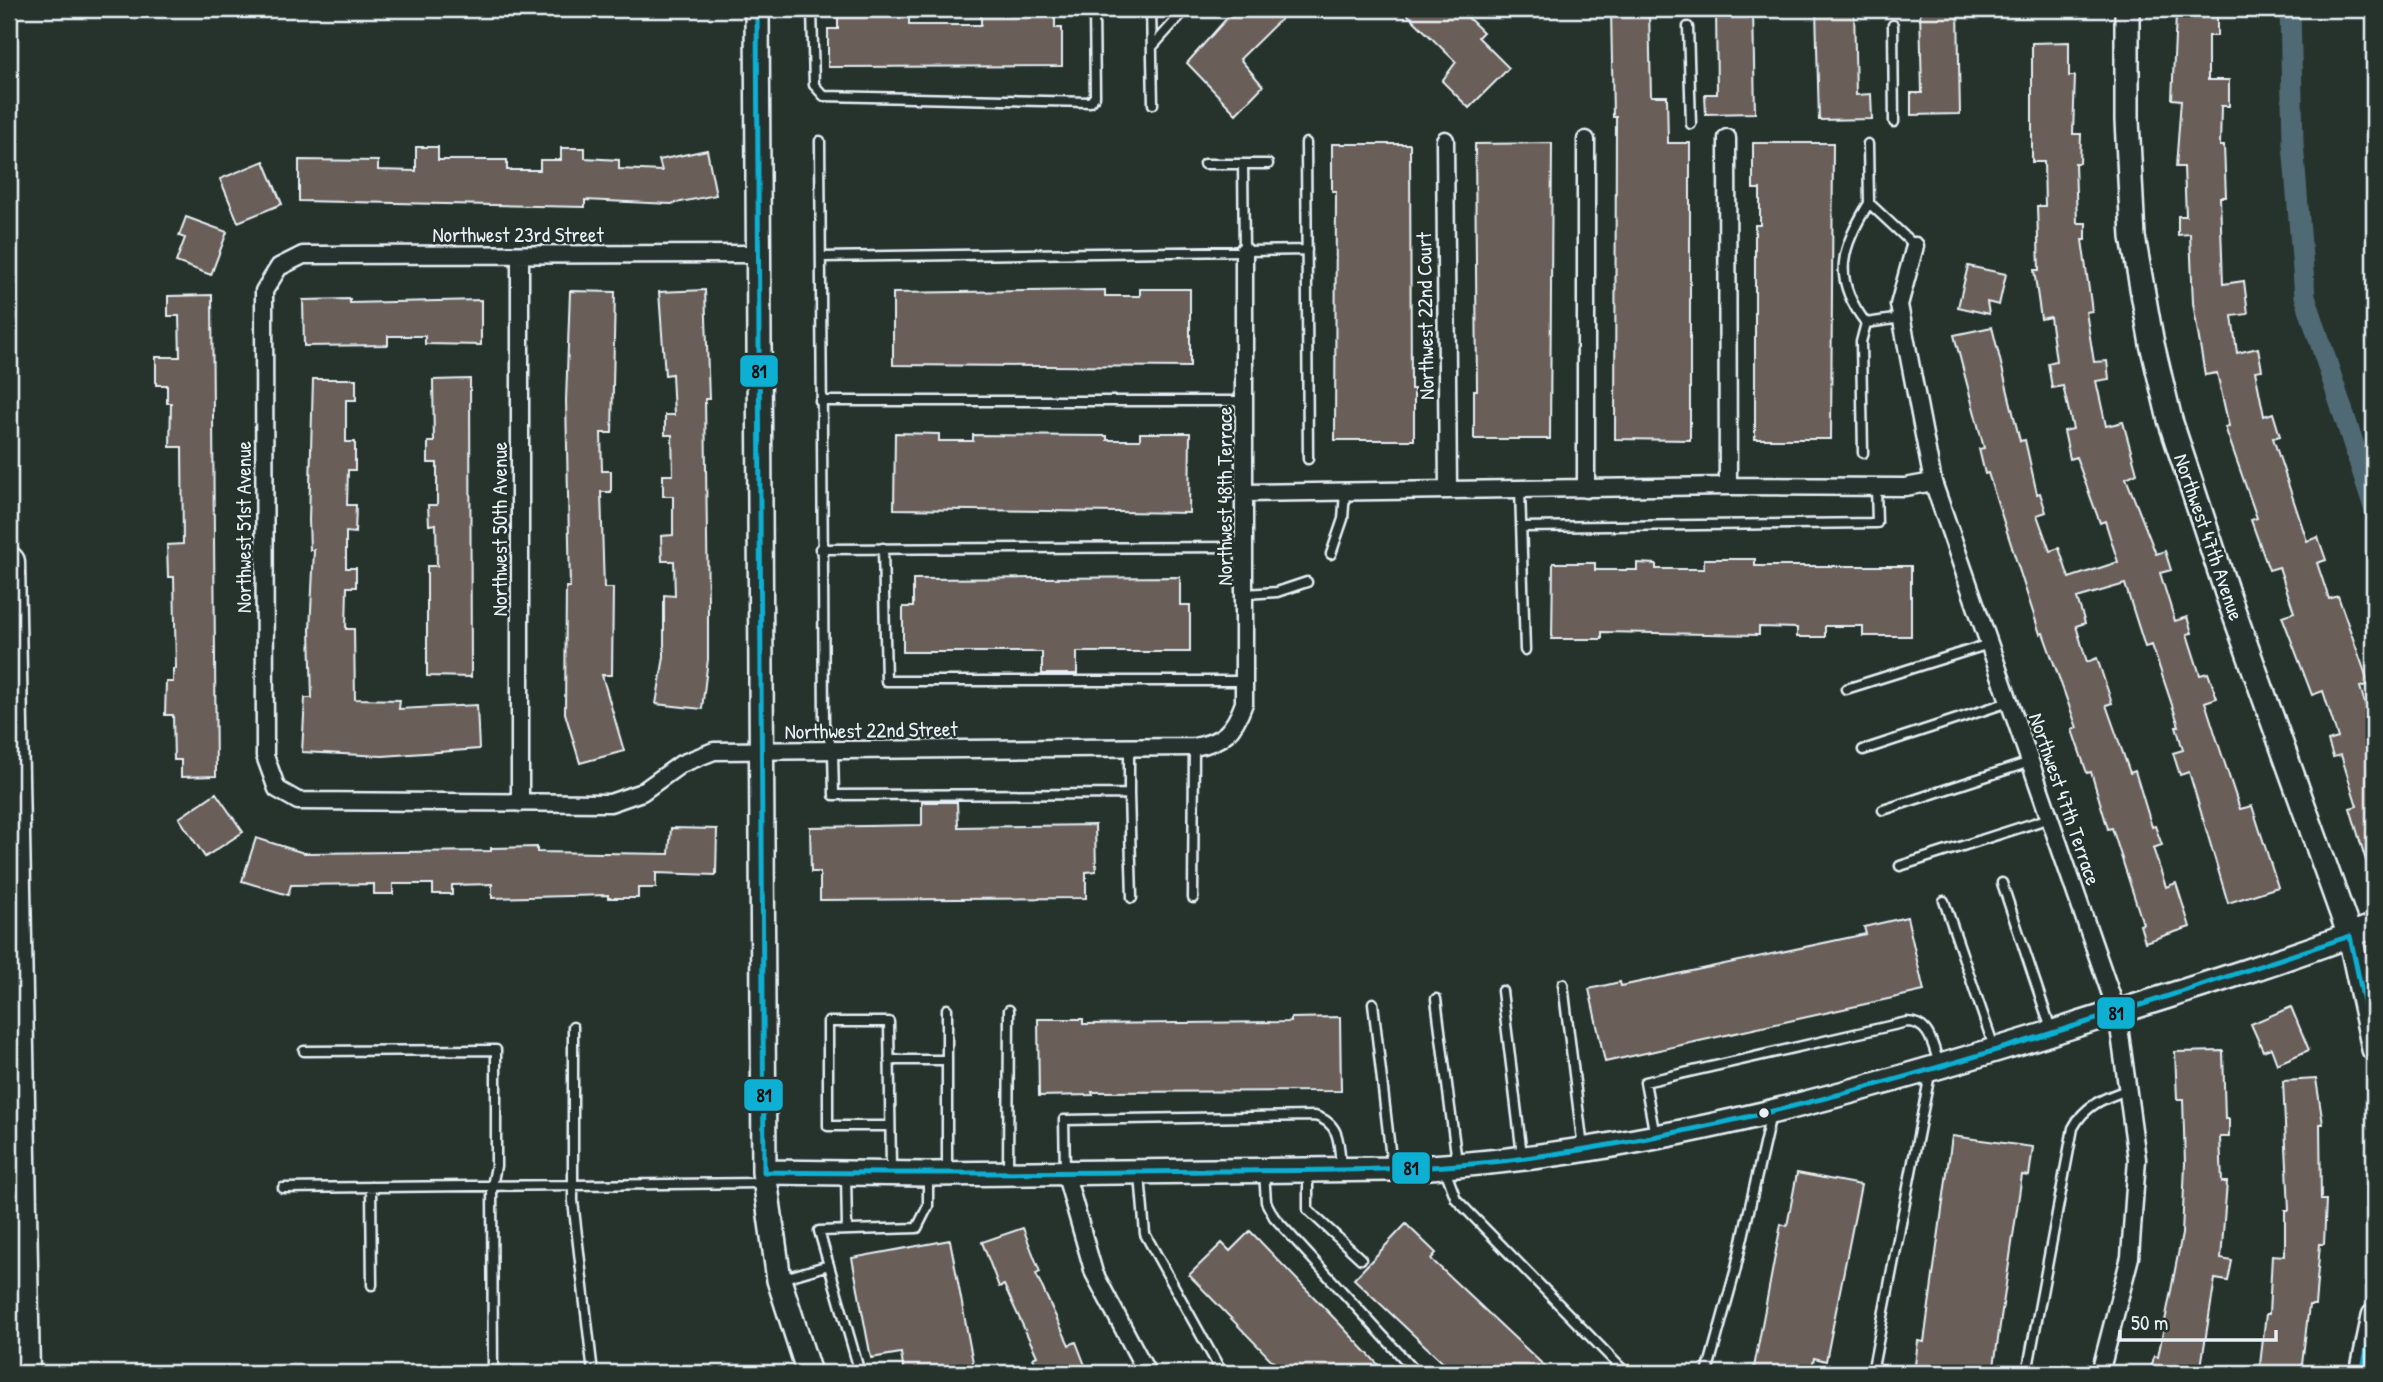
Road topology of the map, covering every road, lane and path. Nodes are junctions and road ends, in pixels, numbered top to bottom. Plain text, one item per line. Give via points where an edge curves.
1 (757, 9) edge
2 (812, 9) edge
3 (1094, 9) edge
4 (1151, 9) edge
5 (1186, 9) edge
6 (2127, 9) edge
7 (1892, 25) dead end
8 (1688, 27) dead end
9 (1152, 47) junction
10 (1153, 104) dead end
11 (1894, 122) dead end
12 (1691, 124) dead end
13 (1727, 138) dead end
14 (1586, 140) dead end
15 (1445, 141) dead end
16 (820, 142) dead end
17 (1306, 143) dead end
18 (1868, 144) dead end
19 (1204, 163) dead end
20 (1268, 163) dead end
21 (1242, 164) junction
22 (1869, 203) junction
23 (1916, 246) joint
24 (1307, 250) junction
25 (1244, 251) junction
26 (760, 254) junction
27 (520, 255) junction
28 (821, 257) junction
29 (279, 267) joint
30 (1902, 318) junction
31 (1866, 323) junction
32 (820, 401) junction
33 (1244, 401) junction
34 (1863, 453) dead end
35 (1308, 458) dead end
36 (1934, 482) junction
37 (1728, 486) junction
38 (1876, 487) junction
39 (1586, 488) junction
40 (1520, 489) junction
41 (1448, 490) junction
42 (1345, 492) junction
43 (1245, 493) junction
44 (1521, 527) junction
45 (1245, 547) junction
46 (883, 548) junction
47 (820, 549) junction
48 (1331, 554) dead end
49 (9, 562) edge
50 (1307, 582) dead end
51 (1245, 594) junction
52 (1989, 644) junction
53 (1525, 650) dead end
54 (1244, 681) junction
55 (1846, 689) dead end
56 (2009, 702) junction
57 (1228, 736) joint
58 (1194, 747) junction
59 (1129, 748) junction
60 (1863, 750) dead end
61 (763, 752) junction
62 (833, 752) junction
63 (2030, 762) junction
64 (277, 789) joint
65 (1129, 794) junction
66 (520, 803) junction
67 (1883, 810) dead end
68 (2050, 818) junction
69 (1900, 866) dead end
70 (2002, 883) dead end
71 (1132, 898) dead end
72 (1193, 898) dead end
73 (1944, 901) dead end
74 (2374, 926) edge
75 (2350, 936) junction
76 (1563, 984) dead end
77 (1502, 991) dead end
78 (1436, 999) dead end
79 (1373, 1003) dead end
80 (947, 1009) dead end
81 (1009, 1010) dead end
82 (2117, 1012) junction
83 (573, 1027) dead end
84 (2052, 1032) junction
85 (2374, 1049) edge
86 (1995, 1050) junction
87 (304, 1051) dead end
88 (889, 1060) junction
89 (947, 1060) junction
90 (1935, 1068) junction
91 (2127, 1090) junction
92 (1772, 1111) junction
93 (890, 1126) junction
94 (1655, 1138) junction
95 (14, 1139) edge
96 (1583, 1149) junction
97 (1522, 1156) junction
98 (1451, 1166) junction
99 (1341, 1168) junction
100 (1392, 1169) junction
101 (1264, 1171) junction
102 (1307, 1171) junction
103 (1008, 1172) junction
104 (1065, 1172) junction
105 (1140, 1172) junction
106 (891, 1173) junction
107 (938, 1173) junction
108 (846, 1174) junction
109 (765, 1177) junction
110 (573, 1185) junction
111 (492, 1186) junction
112 (371, 1187) junction
113 (283, 1188) dead end
114 (848, 1230) junction
115 (1361, 1259) dead end
116 (828, 1265) junction
117 (779, 1280) junction
118 (372, 1285) dead end
119 (2374, 1316) edge
120 (24, 1373) edge
121 (493, 1373) edge
122 (593, 1373) edge
123 (809, 1373) edge
124 (860, 1373) edge
125 (1147, 1373) edge
126 (1222, 1373) edge
127 (1417, 1373) edge
128 (1626, 1373) edge
129 (1707, 1373) edge
130 (1872, 1373) edge
131 (2027, 1373) edge
132 (2100, 1373) edge
133 (2362, 1373) edge

1 - 26 street
2 - 3 lane via 814,85 824,96 1090,102 1096,96
4 - 9 lane
5 - 9 lane
6 - 75 street, Northwest 47th Avenue via 2133,237 2170,420
7 - 11 lane
8 - 12 lane
9 - 10 lane
13 - 37 street
14 - 39 street
15 - 41 street, Northwest 22nd Court
16 - 28 lane
17 - 24 lane
18 - 22 lane
19 - 21 lane
20 - 21 lane
21 - 25 lane
22 - 23 lane
22 - 31 lane via 1849,237 1844,268 1845,289
23 - 30 street, Northwest 47th Terrace via 1899,305
24 - 25 lane
24 - 35 lane
25 - 28 lane
25 - 33 street, Northwest 48th Terrace
26 - 27 street, Northwest 23rd Street
26 - 61 street
27 - 29 street, Northwest 23rd Street via 303,255
27 - 66 street, Northwest 50th Avenue
28 - 32 lane
29 - 64 street, Northwest 51st Avenue via 264,291 265,756
30 - 31 lane
30 - 36 street, Northwest 47th Terrace
31 - 34 lane via 1861,342
32 - 33 lane
32 - 47 lane
33 - 43 street, Northwest 48th Terrace
36 - 38 street
36 - 52 street, Northwest 47th Terrace
37 - 38 street
37 - 39 street
38 - 44 lane via 1877,523
39 - 40 street
40 - 41 street
40 - 44 lane
41 - 42 street
42 - 43 street
42 - 48 lane via 1343,519
43 - 45 street, Northwest 48th Terrace
44 - 53 lane
45 - 46 lane
45 - 51 street, Northwest 48th Terrace
46 - 47 lane
46 - 54 lane via 886,681
47 - 62 lane via 824,723
49 - 95 highway
50 - 51 lane via 1277,592
51 - 54 street, Northwest 48th Terrace
52 - 55 lane
52 - 56 street, Northwest 47th Terrace
54 - 57 street, Northwest 48th Terrace via 1244,703
56 - 60 lane
56 - 63 street, Northwest 47th Terrace
57 - 58 street, Northwest 22nd Street
58 - 59 street, Northwest 22nd Street
58 - 72 lane
59 - 62 street, Northwest 22nd Street
59 - 65 lane
61 - 62 street, Northwest 22nd Street
61 - 66 street, Northwest 22nd Street via 714,751 681,764 642,792 610,803
61 - 109 street
62 - 65 lane via 834,795
63 - 67 lane
63 - 68 street, Northwest 47th Terrace
64 - 66 street, Northwest 22nd Street via 298,802
65 - 71 lane
68 - 69 lane
68 - 82 street, Northwest 47th Terrace
70 - 84 lane
73 - 86 lane
74 - 75 street
75 - 82 street
75 - 85 street, Northwest 47th Avenue
76 - 96 lane
77 - 97 lane
78 - 98 lane
79 - 100 lane
80 - 89 lane
81 - 103 lane
82 - 84 street
82 - 91 street, Northwest 47th Terrace
83 - 110 lane
84 - 86 street
86 - 90 street
87 - 111 lane via 496,1051
88 - 89 lane
88 - 93 lane
88 - 93 lane via 889,1022 828,1022 828,1126
89 - 107 lane
90 - 92 street
90 - 94 lane via 1928,1032 1907,1022 1645,1082
90 - 130 lane
91 - 131 lane via 2099,1100 2079,1116 2073,1128
91 - 132 street, Northwest 47th Terrace via 2137,1159 2130,1257
92 - 94 street
92 - 129 lane
93 - 106 lane
94 - 96 street
95 - 120 highway
96 - 97 street
97 - 98 street
98 - 100 street
98 - 128 lane via 1455,1199
99 - 100 street
99 - 102 street
99 - 104 lane via 1338,1134 1331,1123 1315,1116 1287,1116 1064,1120
101 - 102 street
101 - 105 street
101 - 127 lane via 1266,1202 1274,1217
102 - 115 lane via 1308,1210
103 - 104 street
103 - 107 street
104 - 105 street
104 - 125 street via 1094,1273
105 - 126 lane via 1144,1234
106 - 107 street
106 - 108 street
107 - 114 lane via 917,1228
108 - 109 street
108 - 114 lane
109 - 110 lane via 689,1186
109 - 117 street
110 - 111 lane
110 - 122 lane
111 - 112 lane
111 - 121 lane
112 - 113 lane
112 - 118 lane
114 - 116 lane via 819,1231
116 - 117 lane
116 - 124 lane
117 - 123 street
119 - 133 street

